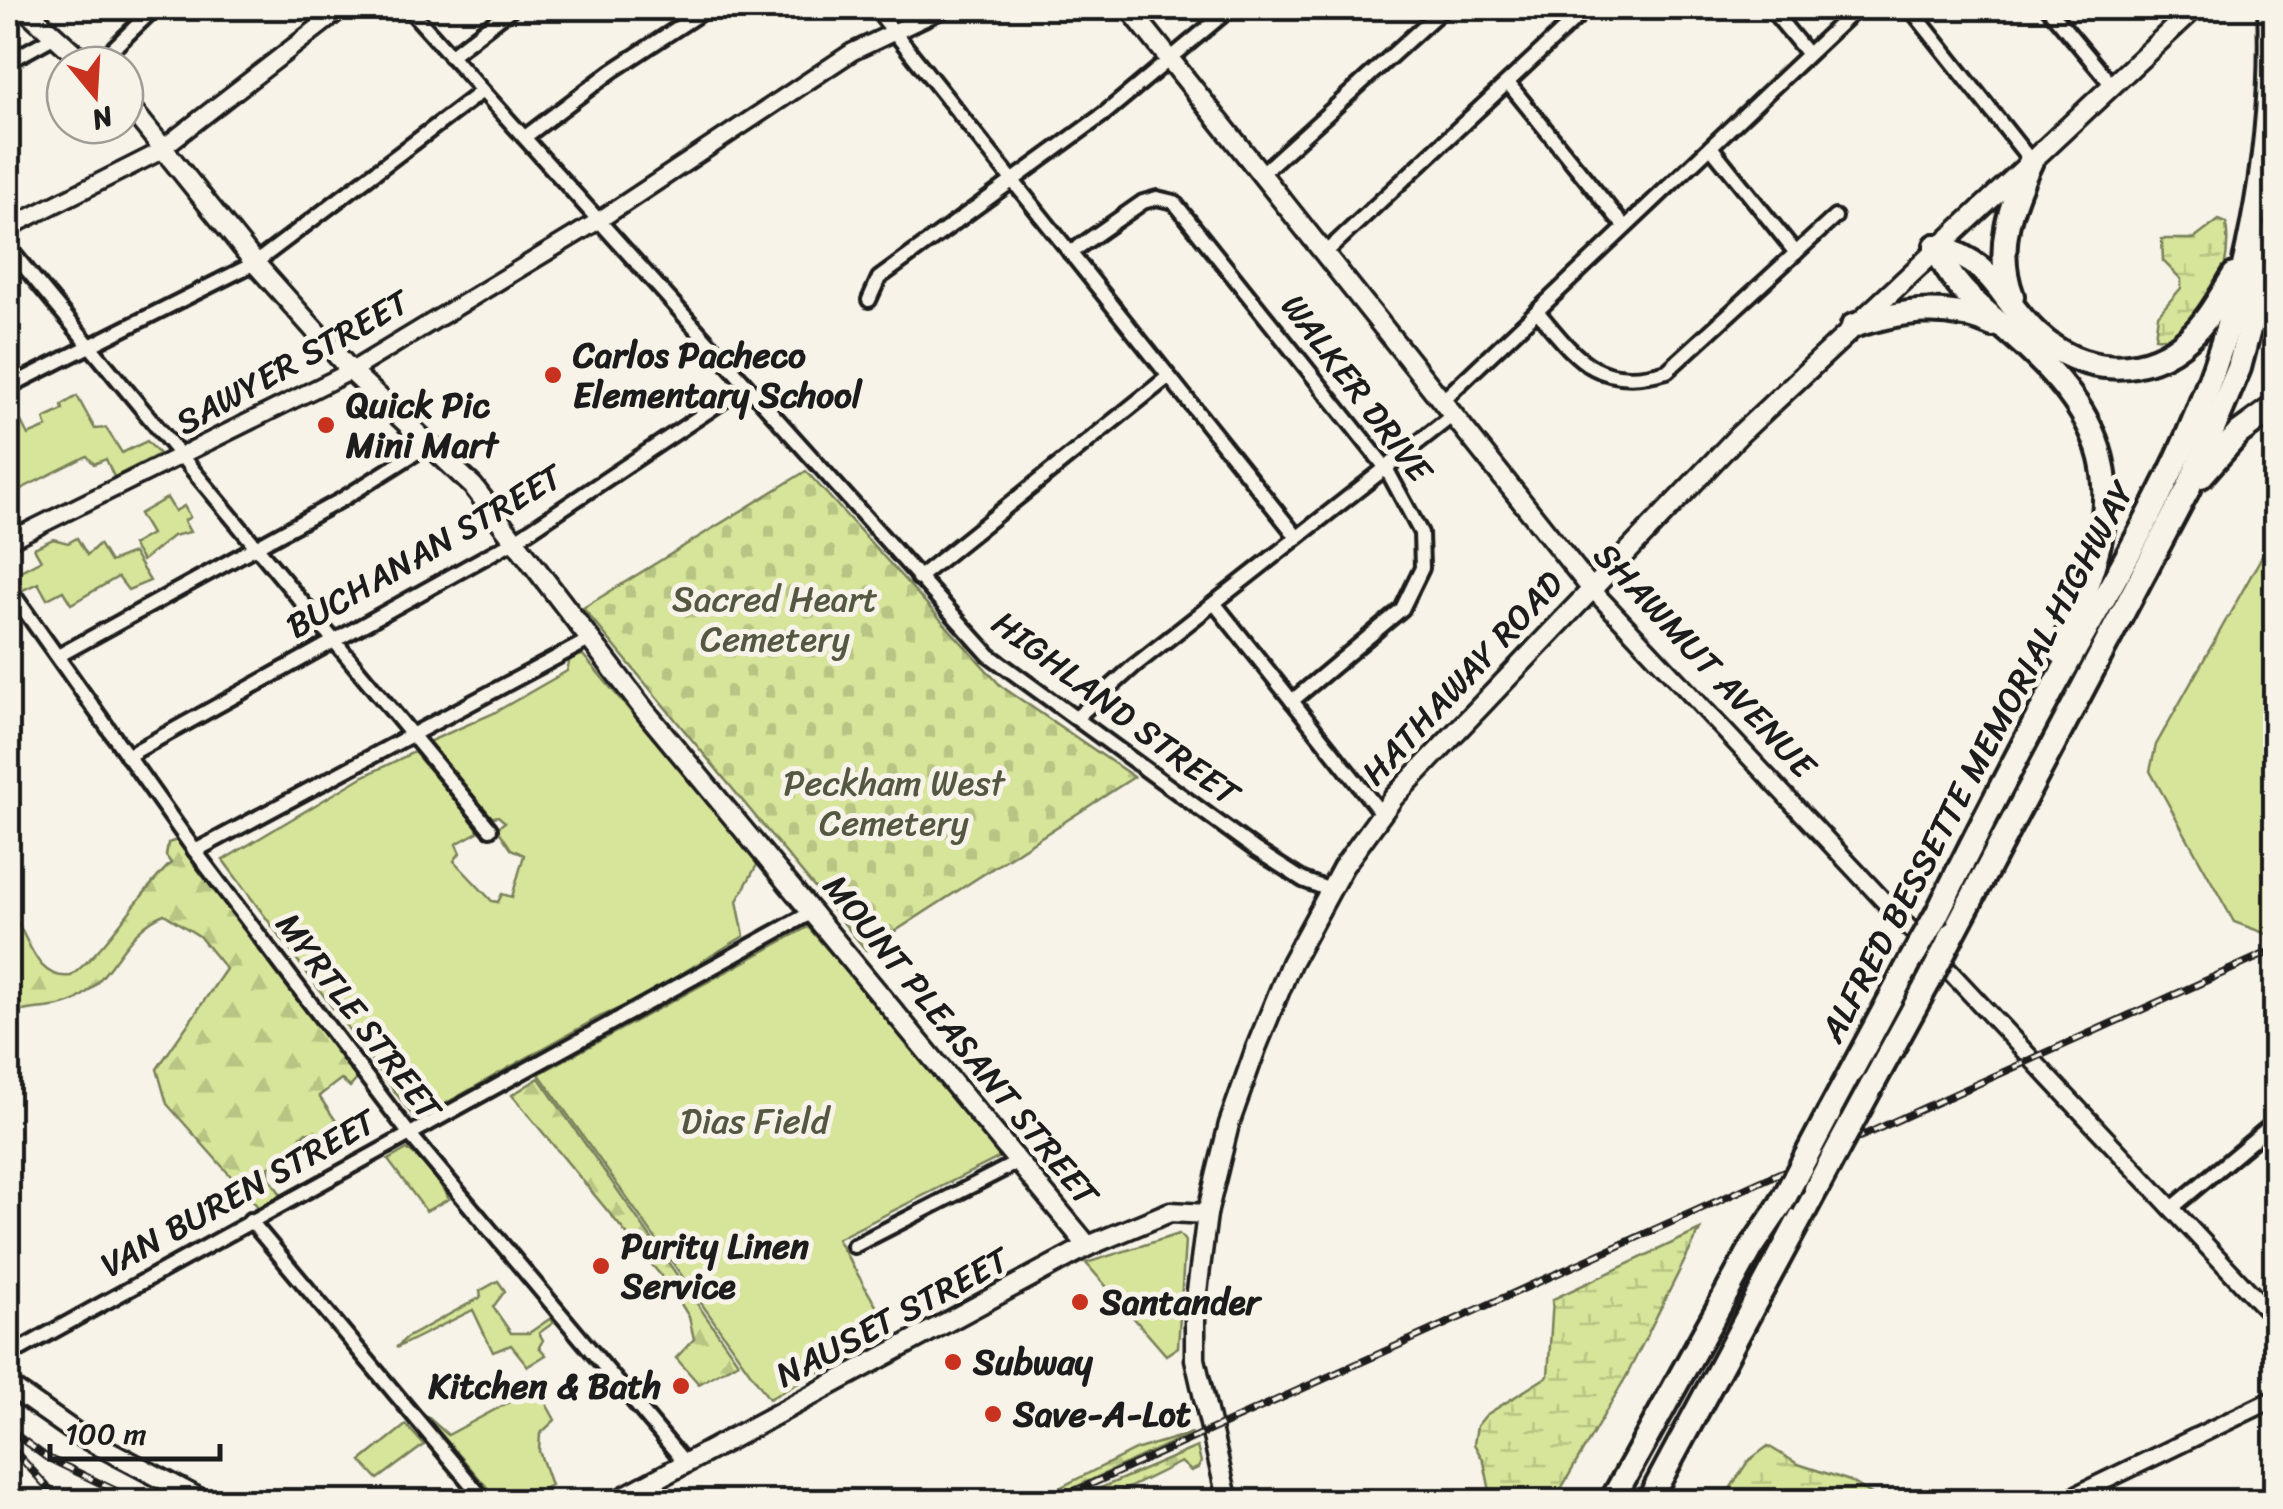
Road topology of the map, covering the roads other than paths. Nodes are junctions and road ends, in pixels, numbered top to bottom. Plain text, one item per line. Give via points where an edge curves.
1 (24, 8) edge
2 (155, 8) edge
3 (344, 8) edge
4 (408, 8) edge
5 (512, 8) edge
6 (708, 8) edge
7 (875, 8) edge
8 (945, 8) edge
9 (1129, 8) edge
10 (1231, 8) edge
11 (1444, 8) edge
12 (1587, 8) edge
13 (1770, 8) edge
14 (1857, 8) edge
15 (1910, 8) edge
16 (2048, 8) edge
17 (2195, 8) edge
18 (2270, 8) edge
19 (895, 31) junction
20 (55, 36) junction
21 (65, 45) edge
22 (117, 45) edge
23 (1806, 53) junction
24 (450, 56) junction
25 (1172, 60) junction
26 (8, 62) edge
27 (1508, 83) junction
28 (2111, 84) junction
29 (481, 92) junction
30 (145, 124) edge
31 (525, 137) junction
32 (165, 147) junction
33 (1711, 147) junction
34 (2031, 161) junction
35 (1261, 174) junction
36 (1011, 178) junction
37 (1835, 216) dead end
38 (598, 221) junction
39 (2276, 225) edge
40 (1624, 226) junction
41 (8, 228) edge
42 (1936, 246) junction
43 (8, 247) edge
44 (1796, 253) junction
45 (1070, 254) junction
46 (1324, 254) junction
47 (2244, 259) junction
48 (256, 263) junction
49 (869, 300) dead end
50 (2016, 308) junction
51 (1537, 311) junction
52 (1854, 326) junction
53 (2017, 339) junction
54 (92, 346) junction
55 (351, 371) junction
56 (1168, 377) junction
57 (8, 387) edge
58 (744, 387) junction
59 (2276, 406) edge
60 (1447, 408) junction
61 (430, 444) junction
62 (180, 458) junction
63 (1386, 468) junction
64 (2188, 489) junction
65 (1296, 537) junction
66 (8, 541) edge
67 (514, 541) junction
68 (254, 546) junction
69 (918, 578) junction
70 (8, 587) edge
71 (1590, 587) junction
72 (1215, 604) junction
73 (590, 640) junction
74 (333, 642) junction
75 (58, 656) junction
76 (1292, 701) junction
77 (1076, 718) junction
78 (412, 734) junction
79 (2020, 751) junction
80 (128, 756) junction
81 (1381, 813) junction
82 (490, 829) dead end
83 (196, 851) junction
84 (1330, 890) junction
85 (814, 911) junction
86 (2276, 1121) edge
87 (408, 1132) junction
88 (1018, 1162) junction
89 (2171, 1209) junction
90 (1207, 1214) junction
91 (250, 1220) junction
92 (854, 1246) dead end
93 (1088, 1246) junction
94 (2276, 1320) edge
95 (8, 1356) edge
96 (8, 1385) edge
97 (2276, 1398) edge
98 (686, 1464) junction
99 (206, 1502) edge
100 (486, 1502) edge
101 (614, 1502) edge
102 (1228, 1502) edge
103 (1611, 1502) edge
104 (1648, 1502) edge
105 (2061, 1502) edge

1 - 20 main road
2 - 22 street
3 - 32 street
4 - 24 street, HIGHLAND STREET
5 - 24 street
6 - 31 street
7 - 19 street
8 - 19 street, SAWYER STREET
9 - 25 main road, SHAWMUT AVENUE
10 - 25 street
11 - 35 street
12 - 27 street
13 - 23 street
14 - 23 street
15 - 34 street
16 - 28 street
17 - 28 main road, HATHAWAY ROAD
18 - 47 highway, ALFRED BESSETTE MEMORIAL HIGHWAY via 2268,103
19 - 36 street
19 - 38 street, SAWYER STREET via 837,62
20 - 21 main road
20 - 26 street
23 - 33 street
24 - 29 street, HIGHLAND STREET
25 - 35 main road, SHAWMUT AVENUE
25 - 36 street
27 - 40 street
27 - 46 street
28 - 34 main road, HATHAWAY ROAD
29 - 31 street, HIGHLAND STREET
29 - 48 street
30 - 32 main road, MOUNT PLEASANT STREET
31 - 38 street, HIGHLAND STREET
32 - 41 street
32 - 48 main road, MOUNT PLEASANT STREET
33 - 40 street
33 - 44 street
34 - 42 main road, HATHAWAY ROAD
34 - 50 highway via 2005,239 2006,282
35 - 46 main road, SHAWMUT AVENUE
36 - 45 street
36 - 49 street via 878,278
37 - 44 street
38 - 55 street, SAWYER STREET
38 - 58 street, HIGHLAND STREET
39 - 64 highway, ALFRED BESSETTE MEMORIAL HIGHWAY via 2239,368
40 - 51 street
42 - 50 highway via 1979,264
42 - 52 main road, HATHAWAY ROAD
42 - 53 highway via 1955,285
43 - 54 street
44 - 51 street via 1660,374 1587,368
45 - 56 street
45 - 63 street, WALKER DRIVE via 1143,202 1174,202
46 - 60 main road, SHAWMUT AVENUE
47 - 50 highway via 2189,338 2132,366 2105,367 2062,352
47 - 79 highway, ALFRED BESSETTE MEMORIAL HIGHWAY via 2216,363 2174,466
48 - 54 street
48 - 55 main road, MOUNT PLEASANT STREET
51 - 60 street
52 - 53 highway via 1896,313 1934,311 1988,322
52 - 71 main road, HATHAWAY ROAD
53 - 79 highway via 2081,414 2104,469 2108,507 2092,574
54 - 57 street
54 - 62 street
55 - 61 main road, MOUNT PLEASANT STREET
55 - 62 street, SAWYER STREET
56 - 65 street
56 - 69 street
58 - 67 street, BUCHANAN STREET
58 - 69 street, HIGHLAND STREET
59 - 64 highway via 2239,434
60 - 63 street
60 - 71 main road, SHAWMUT AVENUE
61 - 67 main road, MOUNT PLEASANT STREET via 474,486
61 - 68 street
62 - 66 street, SAWYER STREET
62 - 68 street
63 - 65 street
63 - 76 street, WALKER DRIVE via 1421,533 1420,580 1393,619
64 - 104 highway, ALFRED BESSETTE MEMORIAL HIGHWAY, bridge
65 - 72 street
67 - 73 main road, MOUNT PLEASANT STREET
67 - 74 street, BUCHANAN STREET
68 - 74 street
68 - 75 street
69 - 77 street, HIGHLAND STREET via 988,655
70 - 75 street, MYRTLE STREET
71 - 81 main road, HATHAWAY ROAD
71 - 89 street, SHAWMUT AVENUE
72 - 76 street
72 - 77 street
73 - 78 street
73 - 85 main road, MOUNT PLEASANT STREET
74 - 78 street
74 - 80 street, BUCHANAN STREET
75 - 80 street, MYRTLE STREET
76 - 81 street
77 - 84 street, HIGHLAND STREET via 1256,850
78 - 82 street
78 - 83 street
79 - 103 highway, ALFRED BESSETTE MEMORIAL HIGHWAY, bridge via 1781,1204
80 - 83 street, MYRTLE STREET
81 - 84 main road, HATHAWAY ROAD
83 - 87 street, MYRTLE STREET
84 - 90 main road, HATHAWAY ROAD via 1256,1048
85 - 87 street, VAN BUREN STREET
85 - 88 main road, MOUNT PLEASANT STREET
86 - 89 street
87 - 91 street, VAN BUREN STREET
87 - 98 street, MYRTLE STREET
88 - 92 street
88 - 93 main road, MOUNT PLEASANT STREET
89 - 94 street, SHAWMUT AVENUE
90 - 93 main road, NAUSET STREET via 1170,1212
90 - 102 main road, HATHAWAY ROAD via 1195,1306 1197,1370
91 - 95 street, VAN BUREN STREET
91 - 100 street
93 - 98 main road, NAUSET STREET
96 - 99 main road via 79,1435
97 - 105 street
98 - 101 main road, NAUSET STREET

